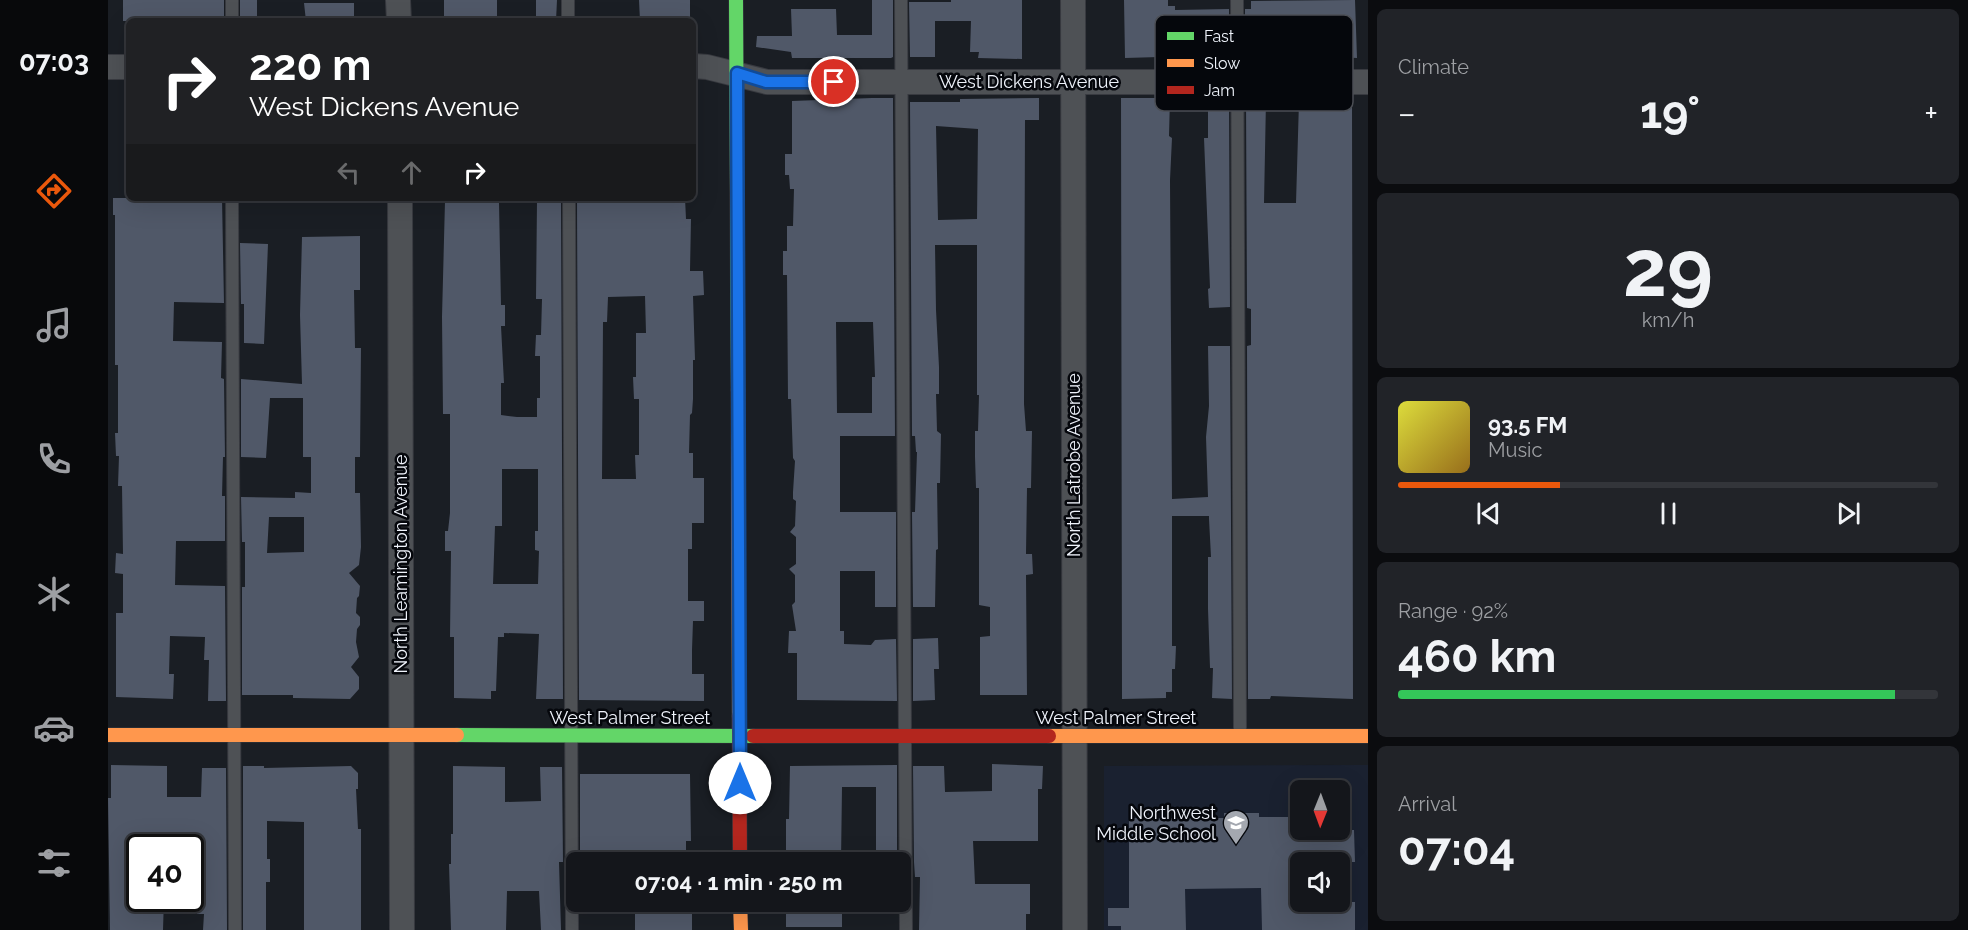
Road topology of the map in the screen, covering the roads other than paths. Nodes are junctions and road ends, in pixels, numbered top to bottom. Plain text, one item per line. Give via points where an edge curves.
1 (232, 0) edge
2 (398, 0) edge
3 (568, 0) edge
4 (736, 0) edge
5 (901, 0) edge
6 (1073, 0) edge
7 (232, 18) edge
8 (399, 18) edge
9 (568, 18) edge
10 (696, 66) edge
11 (108, 67) edge
12 (126, 67) edge
13 (737, 73) junction
14 (902, 82) junction
15 (1073, 82) junction
16 (1155, 82) edge
17 (1237, 111) edge
18 (232, 201) edge
19 (400, 201) edge
20 (569, 201) edge
21 (108, 735) edge
22 (234, 735) junction
23 (402, 735) junction
24 (572, 736) junction
25 (740, 736) junction
26 (906, 736) junction
27 (1075, 736) junction
28 (1240, 736) junction
29 (1368, 736) edge
30 (740, 852) edge
31 (741, 912) edge
32 (235, 930) edge
33 (402, 930) edge
34 (572, 930) edge
35 (741, 930) edge
36 (906, 930) edge
37 (1075, 930) edge

1 - 7 lane
2 - 8 street
3 - 9 lane
4 - 13 street
5 - 14 lane
6 - 15 street, North Latrobe Avenue
10 - 13 street, West Dickens Avenue
11 - 12 street
13 - 14 street, West Dickens Avenue via 766,82
13 - 25 street
14 - 15 street, West Dickens Avenue
14 - 26 lane
15 - 16 street, West Dickens Avenue
15 - 27 street, North Latrobe Avenue
17 - 28 lane
18 - 22 lane
19 - 23 street, North Leamington Avenue
20 - 24 lane
21 - 22 street, West Palmer Street
22 - 23 street, West Palmer Street
22 - 32 lane
23 - 24 street, West Palmer Street
23 - 33 street, North Leamington Avenue
24 - 25 street, West Palmer Street
24 - 34 lane
25 - 26 street, West Palmer Street
25 - 30 street
26 - 27 street, West Palmer Street
26 - 36 lane
27 - 28 street, West Palmer Street
27 - 37 street, North Latrobe Avenue
28 - 29 street, West Palmer Street
31 - 35 street

